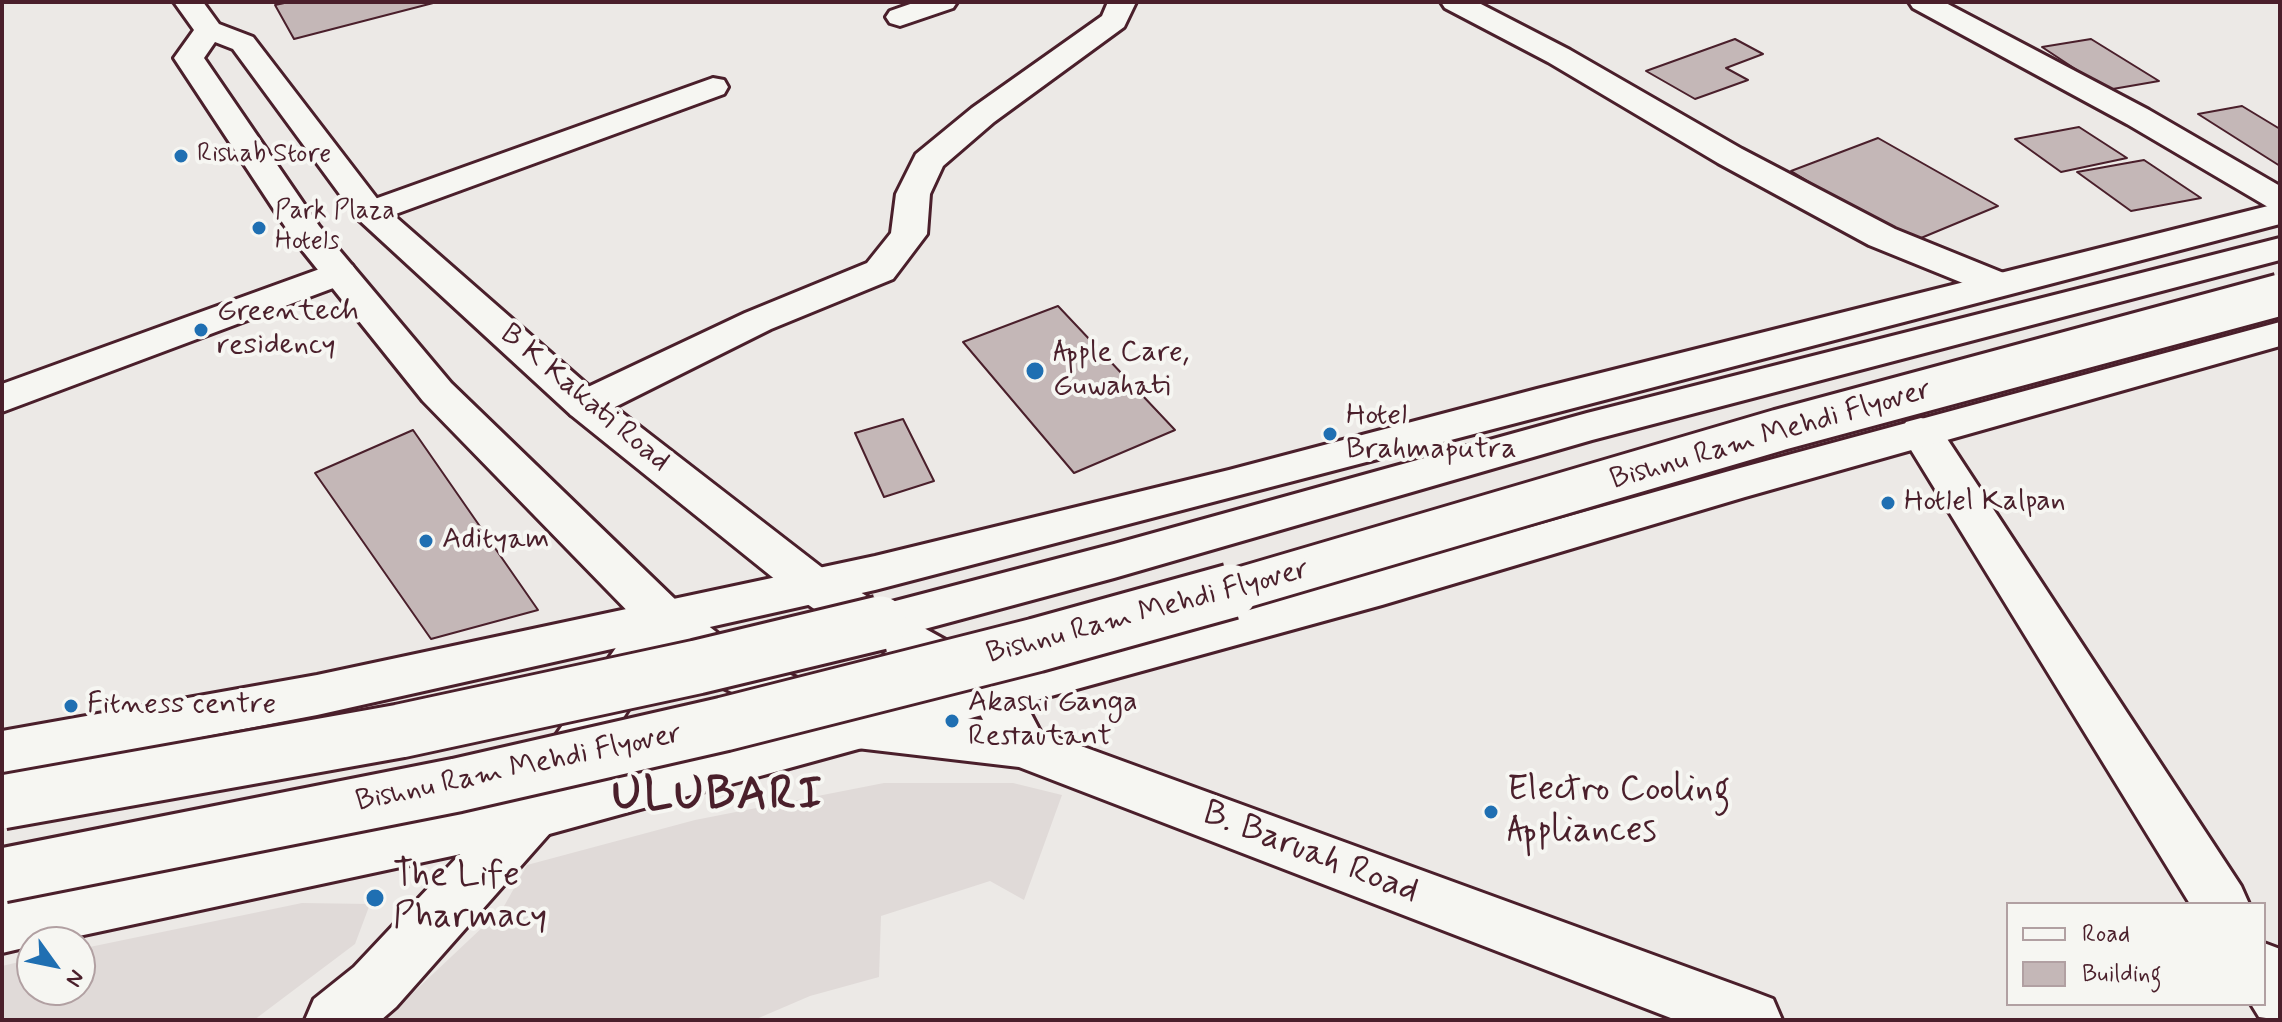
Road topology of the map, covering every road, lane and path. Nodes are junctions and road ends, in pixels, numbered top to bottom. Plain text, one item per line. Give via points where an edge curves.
1 (943, 2) edge
2 (1122, 2) edge
3 (1455, 2) edge
4 (1923, 2) edge
5 (199, 16) edge
6 (900, 17) dead end
7 (713, 87) dead end
8 (2280, 200) edge
9 (370, 212) junction
10 (2280, 213) edge
11 (2280, 249) edge
12 (339, 273) junction
13 (1998, 284) junction
14 (2280, 295) edge
15 (2280, 334) edge
16 (2, 399) edge
17 (585, 405) junction
18 (1921, 432) junction
19 (813, 585) junction
20 (663, 617) junction
21 (993, 690) junction
22 (857, 727) junction
23 (1022, 746) junction
24 (2, 753) edge
25 (2, 802) edge
26 (531, 816) junction
27 (2, 875) edge
28 (2220, 902) edge
29 (2, 926) edge
30 (2266, 974) edge
31 (2280, 997) edge
32 (339, 1019) edge
33 (1752, 1020) edge

1 - 6 street
2 - 17 street via 1114,21 928,161 913,194 909,234 880,271 758,321
3 - 13 street via 1882,237
4 - 8 street
5 - 9 street, B K Kakati Road via 243,43
5 - 12 street via 189,58 306,233
7 - 9 street
9 - 17 street, B K Kakati Road
10 - 13 street
11 - 25 street, Bishnu Ram Mehdi Flyover, bridge via 1587,427 880,623 400,731
12 - 16 street
12 - 20 street via 437,392
13 - 19 street via 1229,485
14 - 27 street, Bishnu Ram Mehdi Flyover, bridge via 1779,430 1312,569 1006,653 457,785
15 - 18 street
17 - 19 street, B K Kakati Road
18 - 21 street via 1382,587
18 - 28 street
19 - 20 street
19 - 21 street, B K Kakati Road
20 - 22 street via 729,669
20 - 24 street via 317,695
20 - 26 street
21 - 22 street
21 - 23 street
22 - 23 street, B. Baruah Road
22 - 26 street
23 - 33 street, B. Baruah Road
26 - 29 street
26 - 32 street via 375,987
30 - 31 street

